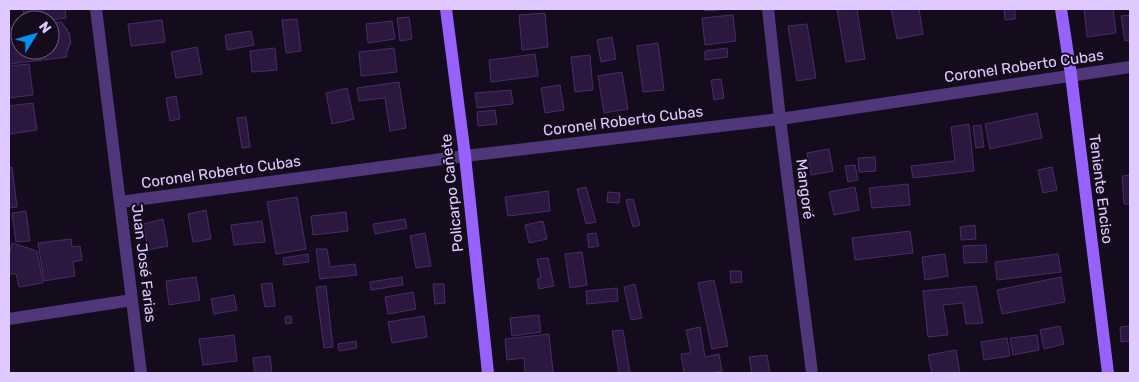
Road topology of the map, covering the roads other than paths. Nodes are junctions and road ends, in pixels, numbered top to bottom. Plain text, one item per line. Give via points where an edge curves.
1 (96, 9) edge
2 (446, 9) edge
3 (768, 9) edge
4 (1061, 9) edge
5 (1130, 67) edge
6 (1070, 75) junction
7 (780, 119) junction
8 (465, 156) junction
9 (120, 202) junction
10 (132, 300) junction
11 (9, 319) edge
12 (141, 373) edge
13 (488, 373) edge
14 (812, 373) edge
15 (1108, 373) edge

1 - 9 street, Juan José Farias
2 - 8 street, Policarpo Cañete
3 - 7 street, Mangoré
4 - 6 street, Teniente Enciso
5 - 6 street, Coronel Roberto Cubas
6 - 7 street, Coronel Roberto Cubas
6 - 15 street, Teniente Enciso
7 - 8 street, Coronel Roberto Cubas
7 - 14 street, Mangoré
8 - 9 street, Coronel Roberto Cubas
8 - 13 street, Policarpo Cañete
9 - 10 street, Juan José Farias
10 - 11 street
10 - 12 street, Juan José Farias

